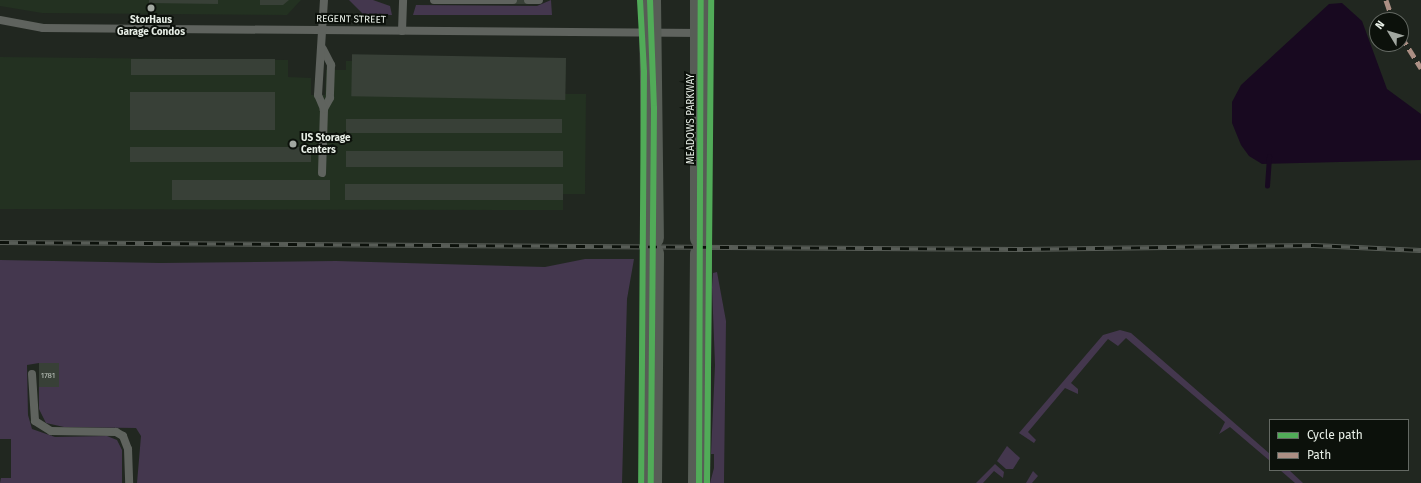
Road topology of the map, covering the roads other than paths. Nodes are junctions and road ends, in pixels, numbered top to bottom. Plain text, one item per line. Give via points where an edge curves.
1 (324, 0) edge
2 (403, 0) edge
3 (434, 0) edge
4 (513, 0) edge
5 (528, 0) edge
6 (539, 0) edge
7 (650, 0) edge
8 (701, 0) edge
9 (0, 20) edge
10 (323, 29) junction
11 (402, 31) junction
12 (652, 32) junction
13 (702, 33) junction
14 (323, 49) junction
15 (324, 109) junction
16 (322, 173) dead end
17 (32, 374) dead end
18 (129, 483) edge
19 (650, 483) edge
20 (699, 483) edge

1 - 10 lane
2 - 11 lane
3 - 4 lane
5 - 6 lane
7 - 12 main road
8 - 13 main road, MEADOWS PARKWAY
9 - 10 lane, REGENT STREET via 43,28
10 - 11 lane, REGENT STREET
10 - 14 lane
11 - 12 lane, REGENT STREET
12 - 13 lane, REGENT STREET
12 - 19 main road
13 - 20 main road, MEADOWS PARKWAY
14 - 15 lane via 318,95
14 - 15 lane via 330,65 330,98
15 - 16 lane
17 - 18 lane via 34,421 51,431 116,432 123,436 128,449

